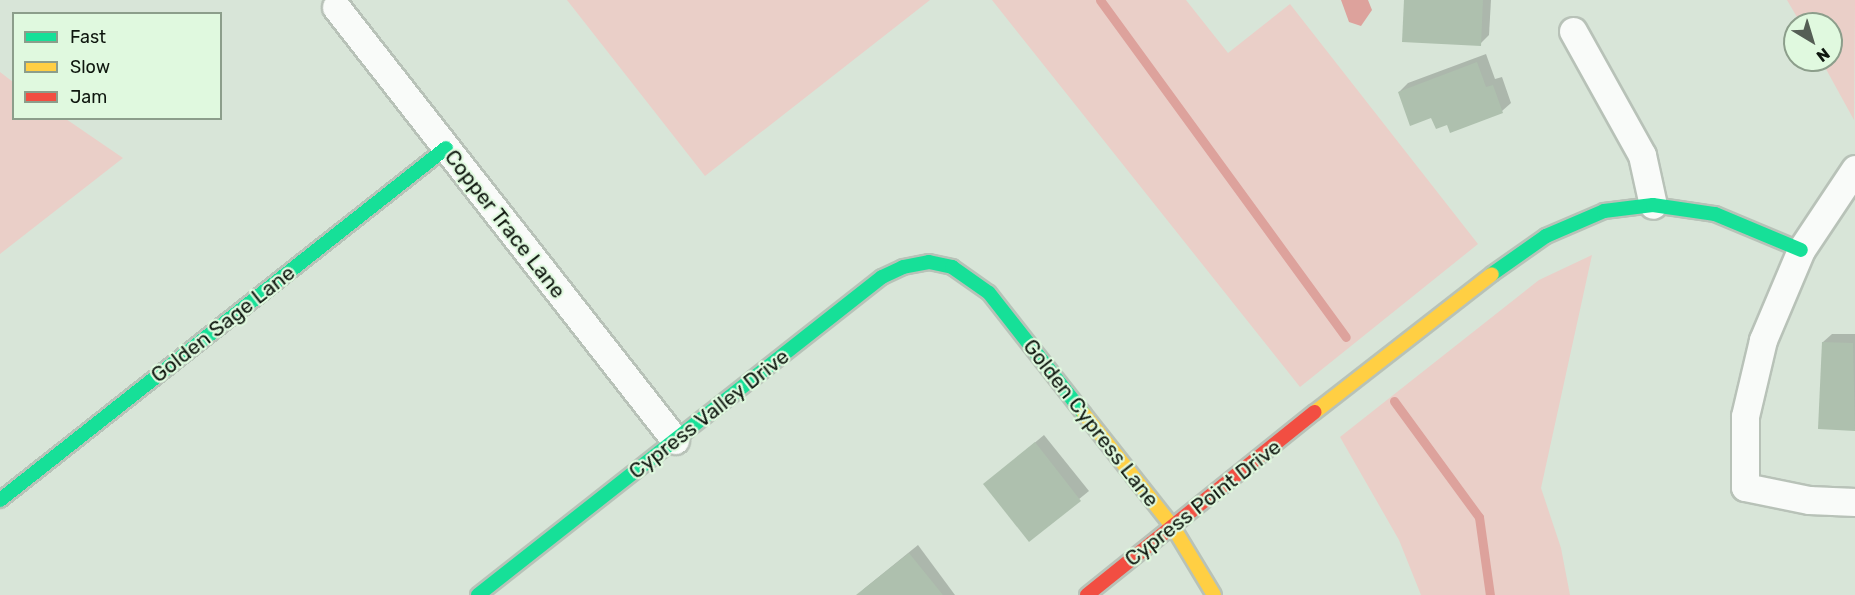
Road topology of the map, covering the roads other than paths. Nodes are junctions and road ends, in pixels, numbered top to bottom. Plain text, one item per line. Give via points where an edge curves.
1 (336, 7) dead end
2 (1573, 31) dead end
3 (446, 148) junction
4 (1855, 169) edge
5 (1653, 205) junction
6 (1801, 250) junction
7 (952, 267) joint
8 (675, 440) junction
9 (0, 500) edge
10 (1855, 502) edge
11 (1173, 527) junction
12 (478, 595) edge
13 (1087, 595) edge
14 (1214, 595) edge

1 - 3 street, Copper Trace Lane
2 - 5 street via 1642,155
3 - 8 street, Copper Trace Lane
3 - 9 street, Golden Sage Lane
4 - 6 street
5 - 6 street, Cypress Point Drive via 1715,214
5 - 11 street, Cypress Point Drive via 1604,211 1546,236 1458,298
6 - 10 street via 1764,340 1745,416 1745,487 1809,500
7 - 8 street, Cypress Valley Drive via 929,262 903,267 882,277
7 - 11 street, Golden Cypress Lane via 989,293
8 - 12 street, Cypress Valley Drive
11 - 13 street, Cypress Point Drive
11 - 14 street, Golden Cypress Lane

